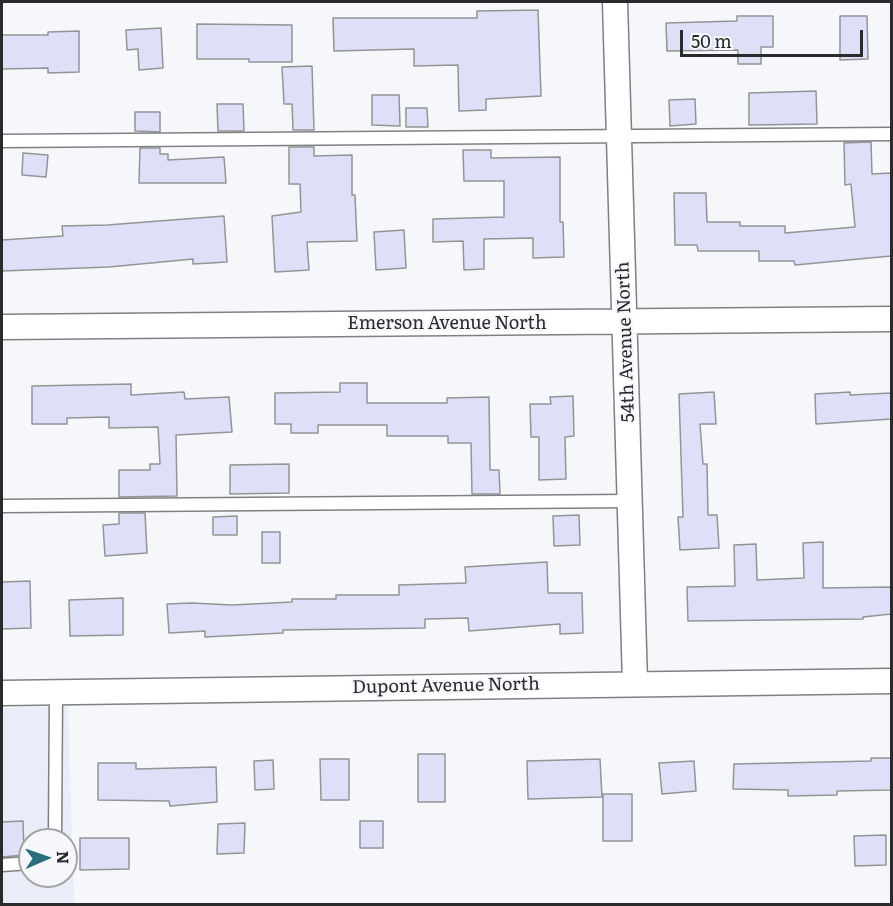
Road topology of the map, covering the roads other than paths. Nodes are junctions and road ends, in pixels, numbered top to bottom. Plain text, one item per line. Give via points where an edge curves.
1 (615, 2) edge
2 (891, 134) edge
3 (620, 136) junction
4 (2, 141) edge
5 (891, 319) edge
6 (625, 322) junction
7 (2, 327) edge
8 (631, 501) junction
9 (2, 506) edge
10 (891, 681) edge
11 (635, 683) junction
12 (56, 692) junction
13 (2, 693) edge
14 (55, 828) edge
15 (18, 865) edge
16 (2, 866) edge

1 - 3 street, 54th Avenue North
2 - 3 lane
3 - 4 lane
3 - 6 street, 54th Avenue North
5 - 6 street, Emerson Avenue North
6 - 7 street, Emerson Avenue North
6 - 8 street, 54th Avenue North
8 - 9 lane
8 - 11 street, 54th Avenue North
10 - 11 street, Dupont Avenue North
11 - 12 street, Dupont Avenue North
12 - 13 street, Dupont Avenue North
12 - 14 lane
15 - 16 lane

